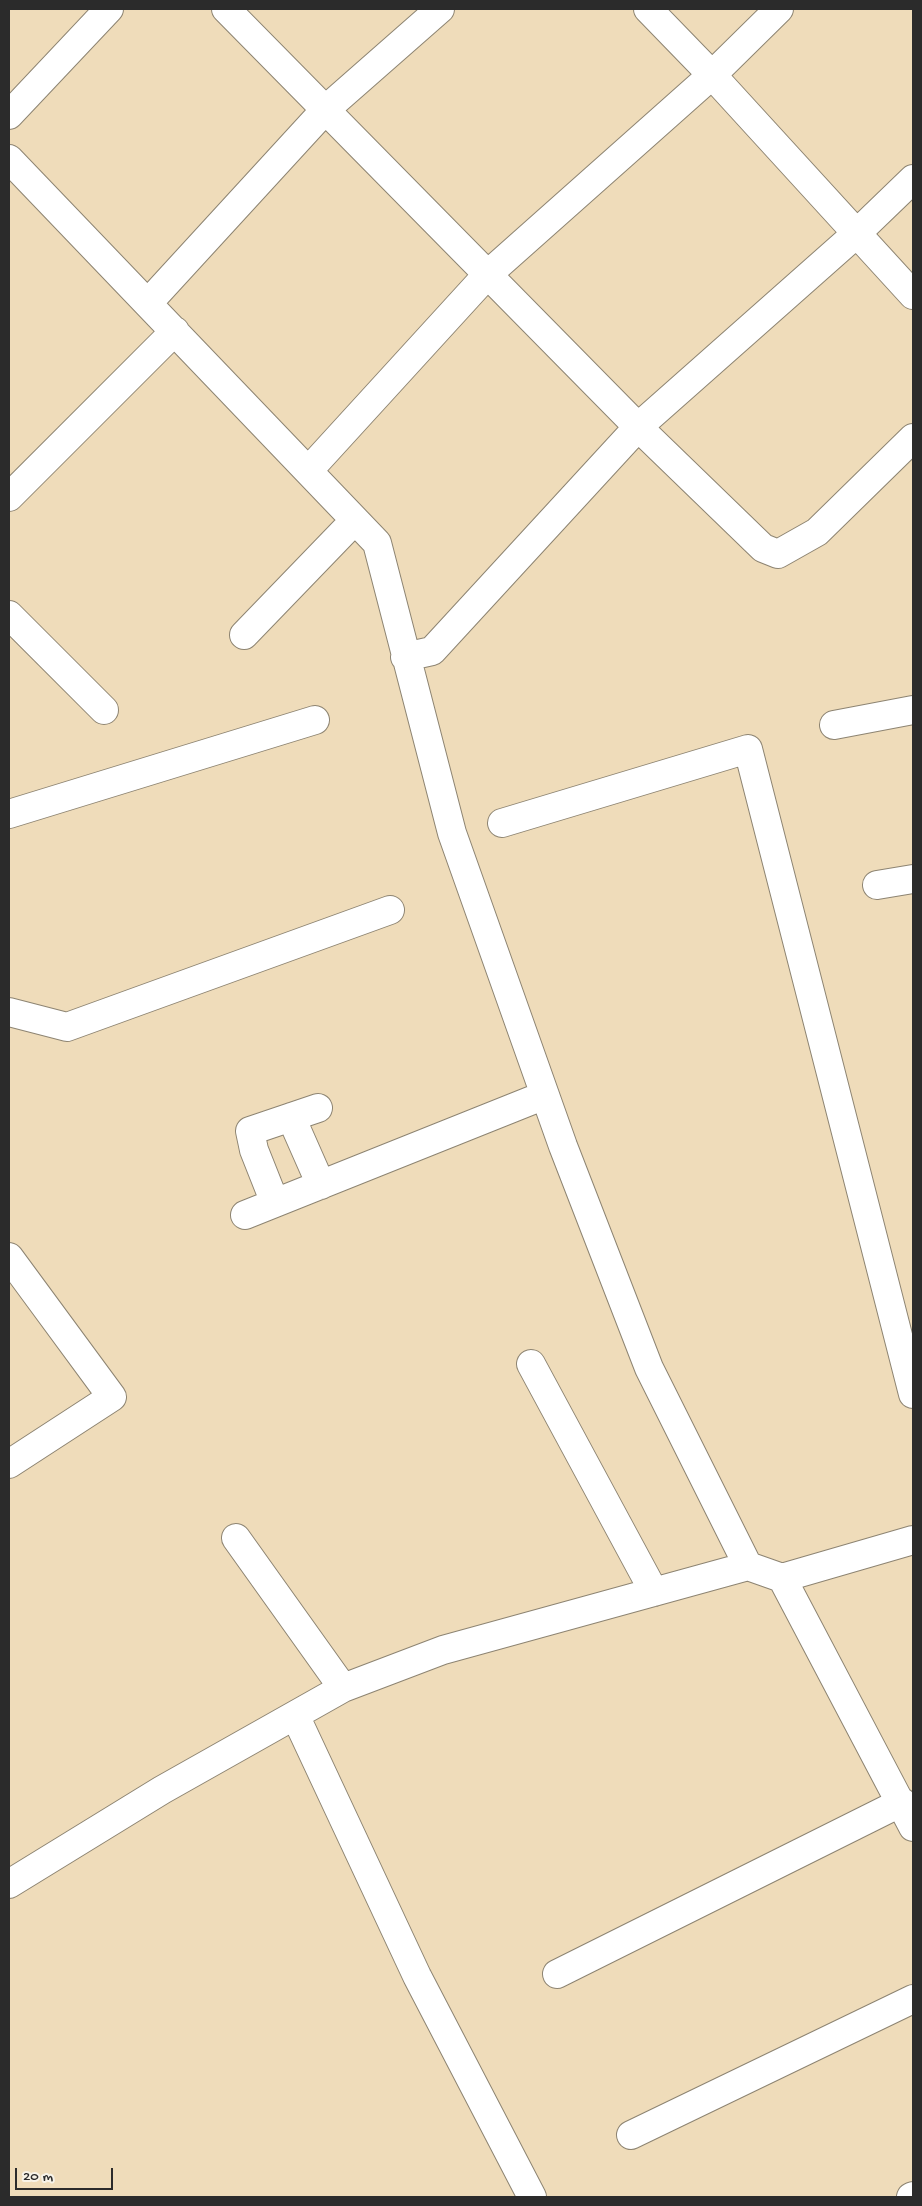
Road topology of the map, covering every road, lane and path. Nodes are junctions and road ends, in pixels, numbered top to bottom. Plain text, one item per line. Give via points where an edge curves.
1 (109, 9) edge
2 (226, 9) edge
3 (440, 9) edge
4 (648, 9) edge
5 (779, 9) edge
6 (712, 75) junction
7 (325, 110) junction
8 (10, 112) edge
9 (9, 159) edge
10 (913, 179) edge
11 (856, 234) junction
12 (487, 275) junction
13 (913, 295) edge
14 (148, 303) junction
15 (175, 331) junction
16 (638, 427) junction
17 (913, 438) edge
18 (308, 471) junction
19 (9, 497) edge
20 (355, 520) junction
21 (9, 615) edge
22 (244, 635) dead end
23 (405, 658) junction
24 (104, 710) dead end
25 (913, 710) edge
26 (315, 720) dead end
27 (834, 725) dead end
28 (9, 814) edge
29 (502, 823) dead end
30 (913, 879) edge
31 (877, 885) dead end
32 (390, 910) dead end
33 (9, 1012) edge
34 (545, 1096) junction
35 (318, 1108) dead end
36 (291, 1117) junction
37 (321, 1185) junction
38 (274, 1203) junction
39 (245, 1215) dead end
40 (9, 1257) edge
41 (532, 1364) dead end
42 (913, 1394) edge
43 (9, 1464) edge
44 (236, 1538) dead end
45 (913, 1540) edge
46 (748, 1566) junction
47 (782, 1578) junction
48 (654, 1592) junction
49 (343, 1688) junction
50 (295, 1715) junction
51 (902, 1802) junction
52 (913, 1827) edge
53 (9, 1884) edge
54 (557, 1974) dead end
55 (913, 1999) edge
56 (632, 2135) dead end
57 (532, 2197) edge

1 - 8 street
2 - 7 street
3 - 7 street
4 - 6 street
5 - 6 street
6 - 11 street
6 - 12 street
7 - 12 street
7 - 14 street
9 - 14 street
10 - 11 street
11 - 13 street
11 - 16 street
12 - 16 street
12 - 18 street
14 - 15 street
15 - 18 street
15 - 19 street
16 - 17 street via 763,548 778,554 817,532
16 - 23 street via 432,651
18 - 20 street
20 - 22 street
20 - 23 street via 377,543
21 - 24 street
23 - 34 street via 452,833
25 - 27 street
26 - 28 street
29 - 42 street via 748,749
30 - 31 street
32 - 33 street via 67,1027
34 - 37 street
34 - 46 street via 649,1368
35 - 36 street
36 - 37 street
36 - 38 street via 249,1132
37 - 38 street
38 - 39 street
40 - 43 street via 112,1397
41 - 48 street
44 - 49 street
45 - 47 street
46 - 47 street
46 - 48 street
47 - 51 street
48 - 49 street via 443,1650
49 - 50 street
50 - 53 street via 162,1790
50 - 57 street via 417,1976
51 - 52 street
51 - 54 street
55 - 56 street

